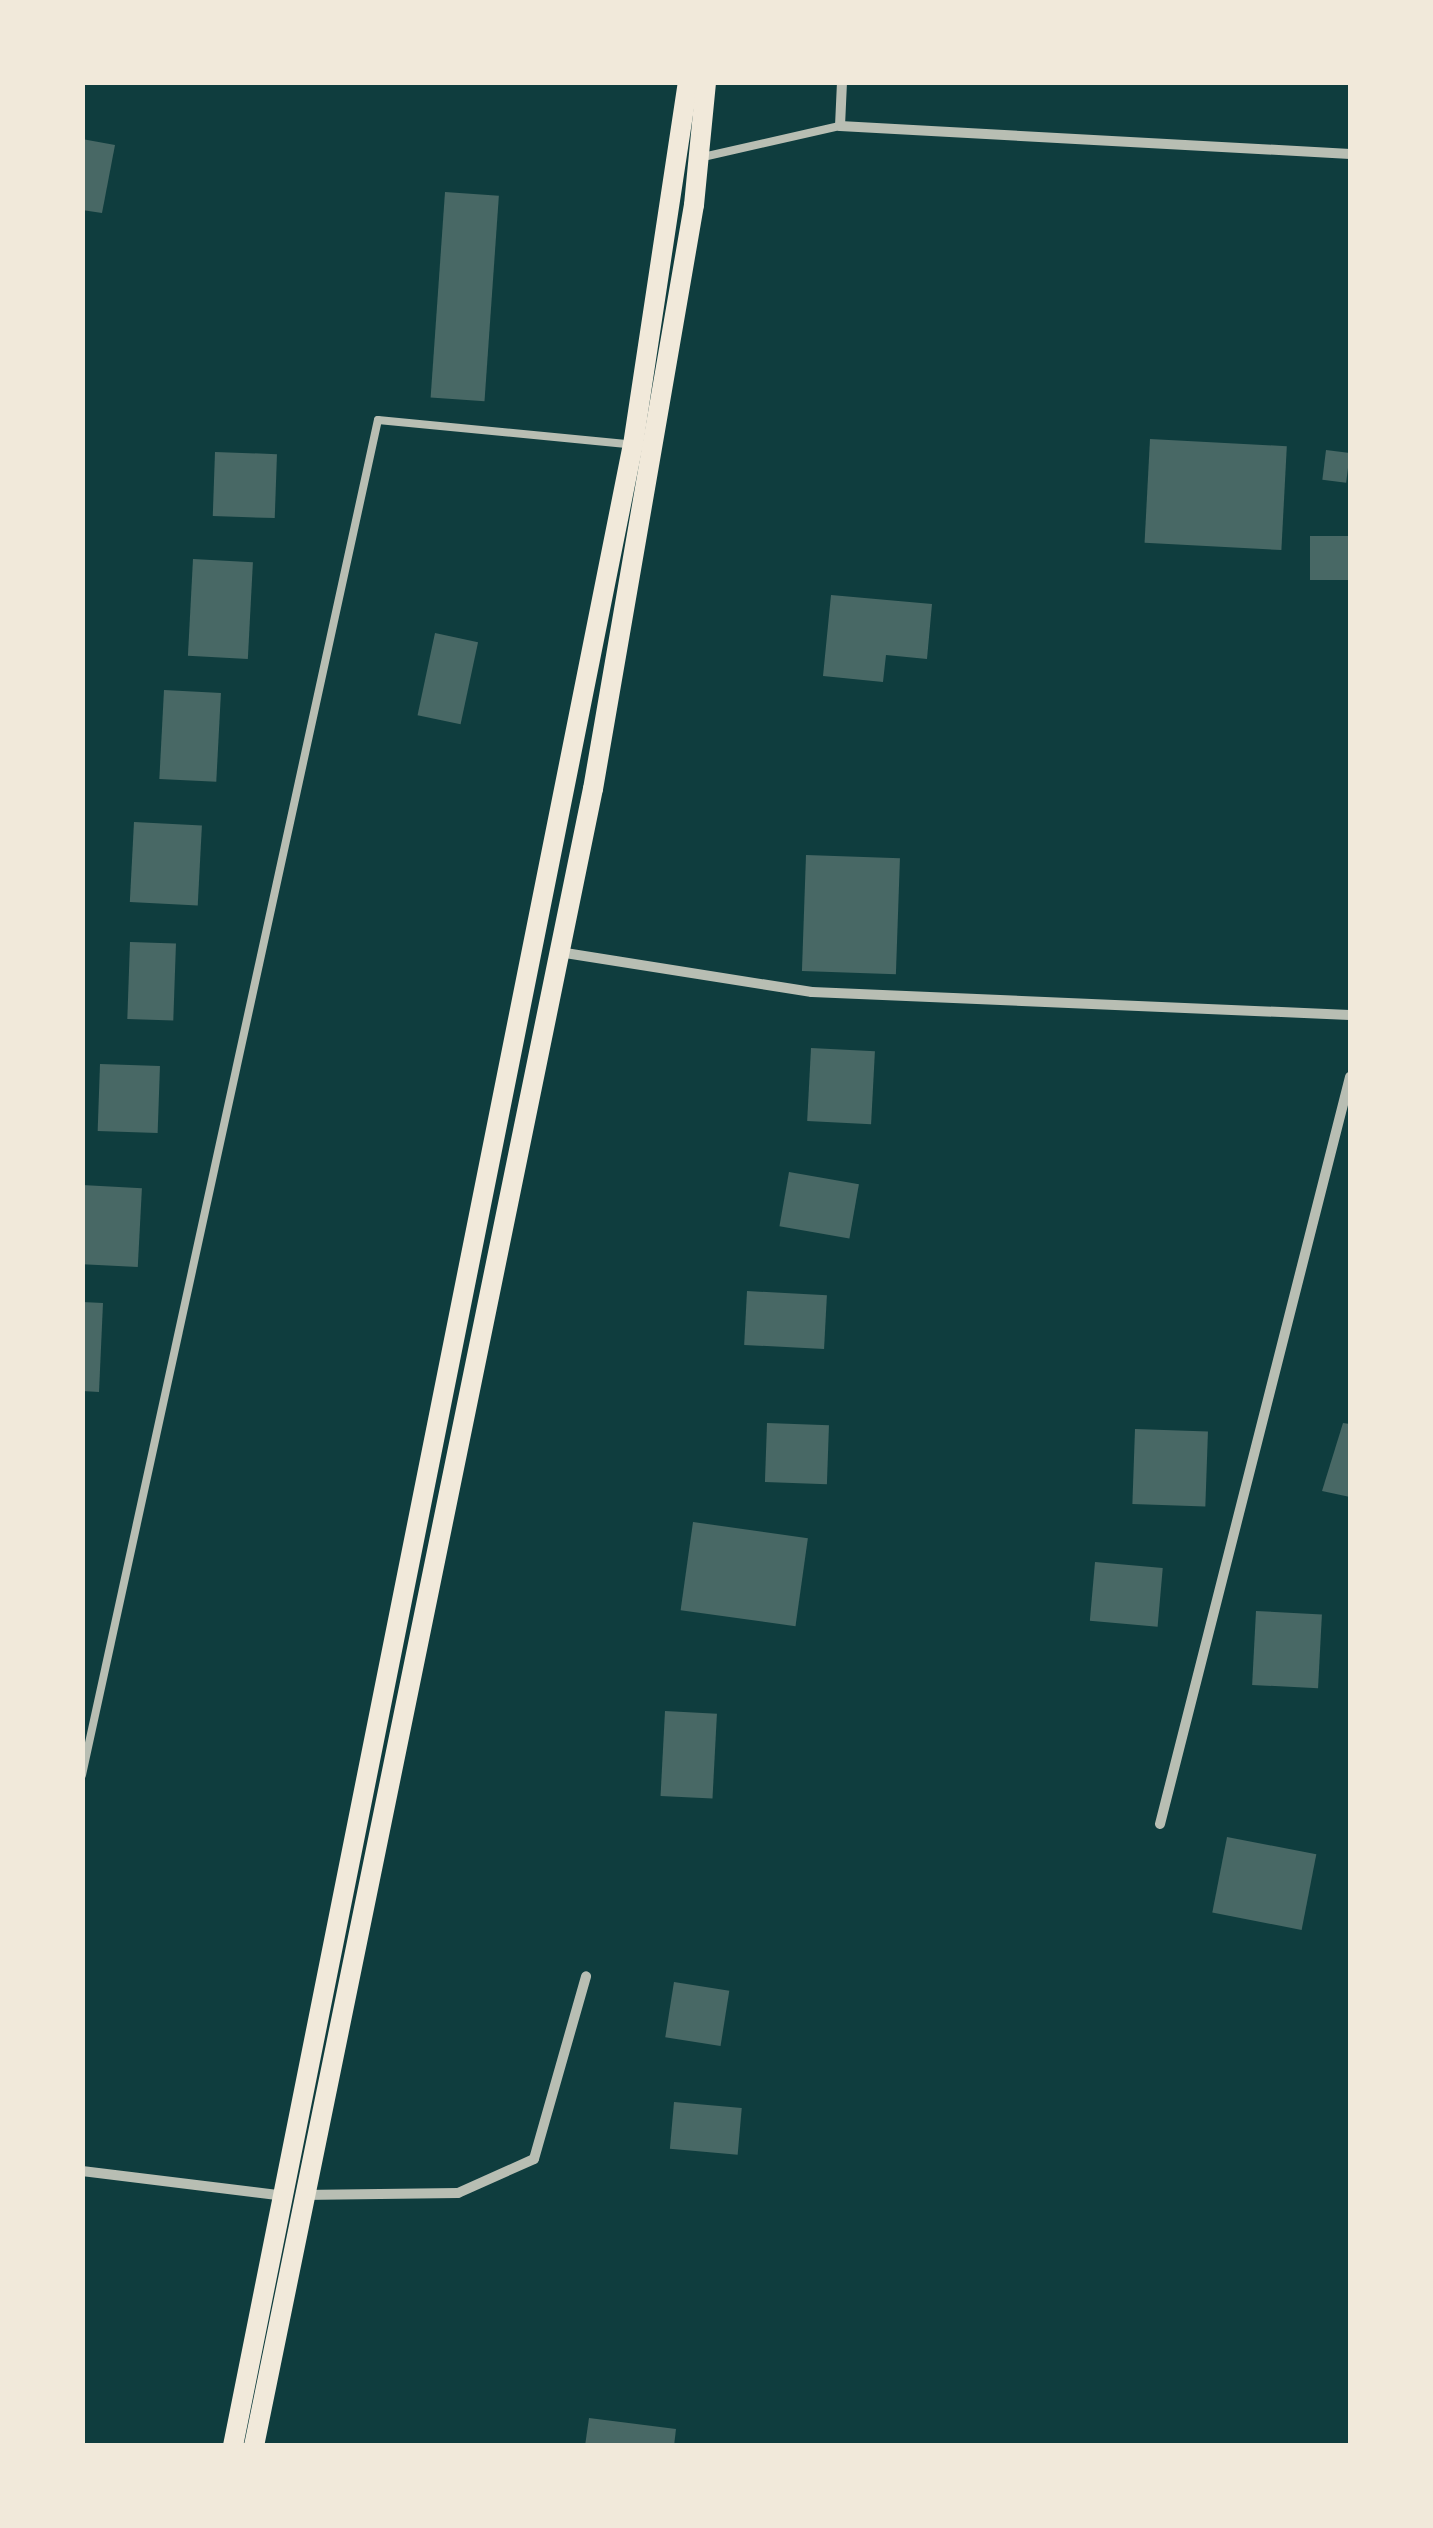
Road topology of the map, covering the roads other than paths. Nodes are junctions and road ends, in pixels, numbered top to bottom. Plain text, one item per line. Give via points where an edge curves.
1 (688, 82) edge
2 (706, 82) edge
3 (842, 82) edge
4 (840, 126) junction
5 (1350, 154) edge
6 (698, 158) junction
7 (633, 445) junction
8 (558, 952) junction
9 (1350, 1015) edge
10 (1350, 1077) edge
11 (82, 1775) edge
12 (1160, 1824) dead end
13 (586, 1976) dead end
14 (82, 2171) edge
15 (295, 2196) junction
16 (234, 2446) edge
17 (254, 2446) edge

1 - 7 main road
2 - 6 main road
3 - 4 street
4 - 5 street
4 - 6 lane
6 - 8 main road
7 - 11 lane via 378,420
7 - 15 main road
8 - 9 street via 812,992
8 - 15 main road
10 - 12 street
13 - 15 street via 534,2159 458,2193
14 - 15 street
15 - 16 main road
15 - 17 main road

